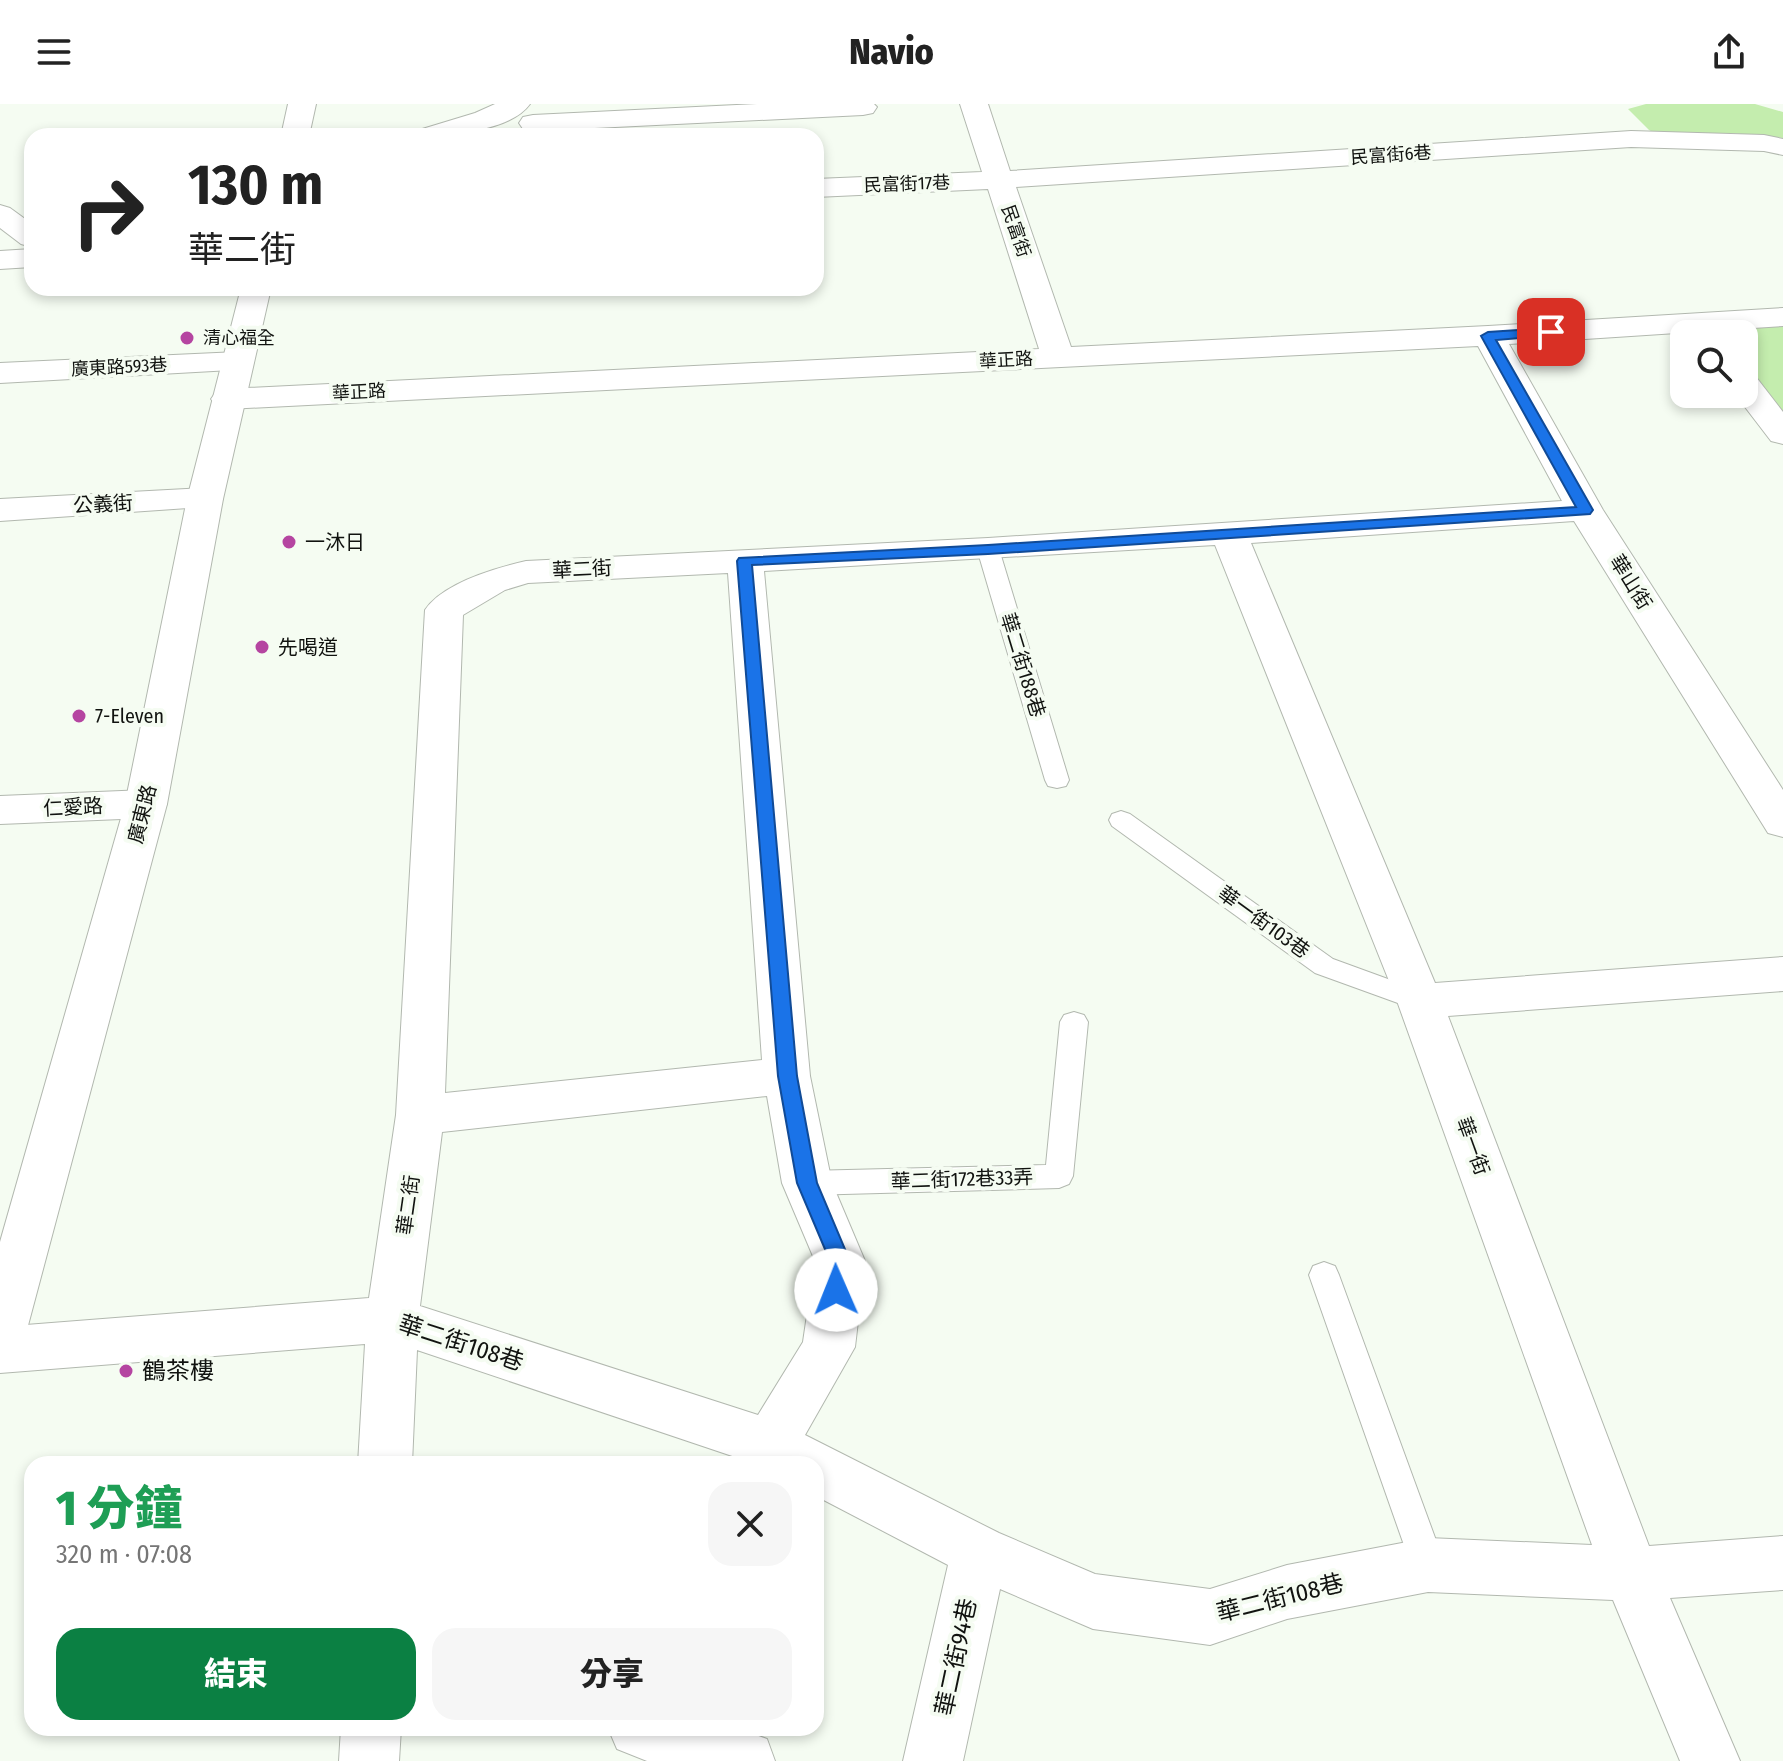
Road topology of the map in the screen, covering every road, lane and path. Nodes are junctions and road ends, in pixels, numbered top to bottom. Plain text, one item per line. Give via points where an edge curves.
1 (302, 104) edge
2 (974, 104) edge
3 (863, 107) dead end
4 (527, 117) edge
5 (297, 128) edge
6 (455, 128) edge
7 (1783, 147) edge
8 (999, 180) junction
9 (824, 188) edge
10 (0, 214) edge
11 (24, 232) edge
12 (254, 296) edge
13 (1783, 317) edge
14 (1758, 320) edge
15 (1670, 329) edge
16 (1488, 336) junction
17 (1058, 357) junction
18 (238, 362) junction
19 (0, 373) edge
20 (228, 399) junction
21 (1758, 402) edge
22 (1783, 434) edge
23 (205, 499) junction
24 (0, 510) edge
25 (1585, 510) junction
26 (1229, 534) junction
27 (988, 549) junction
28 (745, 561) junction
29 (1057, 780) dead end
30 (146, 804) junction
31 (0, 810) edge
32 (1121, 820) dead end
33 (1783, 823) edge
34 (1783, 974) edge
35 (1420, 1001) junction
36 (1074, 1022) dead end
37 (787, 1076) junction
38 (420, 1115) junction
39 (807, 1183) junction
40 (1324, 1275) dead end
41 (392, 1319) junction
42 (0, 1333) edge
43 (0, 1350) edge
44 (385, 1456) edge
45 (793, 1456) edge
46 (800, 1456) edge
47 (824, 1471) edge
48 (979, 1552) junction
49 (1783, 1563) edge
50 (1428, 1565) junction
51 (1631, 1574) junction
52 (371, 1736) edge
53 (664, 1736) edge
54 (369, 1761) edge
55 (745, 1761) edge
56 (933, 1761) edge
57 (1710, 1761) edge

1 - 5 street
2 - 8 street, 民富街
3 - 4 street
4 - 6 street via 485,119
7 - 8 street, 民富街6巷 via 1631,139
8 - 9 street, 民富街17巷
8 - 17 street, 民富街
10 - 11 street
12 - 18 street, 廣東路
13 - 14 street, 華正路
15 - 16 street, 華正路
16 - 17 street, 華正路
16 - 25 street, 華山街
17 - 20 street, 華正路
18 - 19 street, 廣東路593巷
18 - 20 street, 廣東路
20 - 23 street, 廣東路
21 - 22 street
23 - 24 street, 公義街
23 - 30 street, 廣東路
25 - 26 street, 華二街
25 - 33 street, 華山街
26 - 27 street, 華二街
26 - 35 street, 華一街
27 - 28 street, 華二街
27 - 29 lane, 華二街188巷
28 - 37 street
28 - 38 street, 華二街 via 526,572 492,582 444,610
30 - 31 street, 仁愛路
30 - 42 street, 廣東路
32 - 35 lane, 華一街103巷 via 1324,966
34 - 35 street
35 - 51 street, 華一街
36 - 39 lane, 華二街172巷33弄 via 1059,1176
37 - 38 street
37 - 39 street
38 - 41 street, 華二街
39 - 46 street via 840,1261 829,1347
40 - 50 lane
41 - 43 street, 華二街108巷
41 - 44 street, 華二街
41 - 45 street, 華二街108巷
47 - 48 street, 華二街108巷
48 - 50 street, 華二街108巷 via 1093,1601 1210,1617 1287,1592
48 - 56 street, 華二街94巷
49 - 51 street, 華二街108巷
50 - 51 street, 華二街108巷
51 - 57 street, 華一街
52 - 54 street
53 - 55 street

